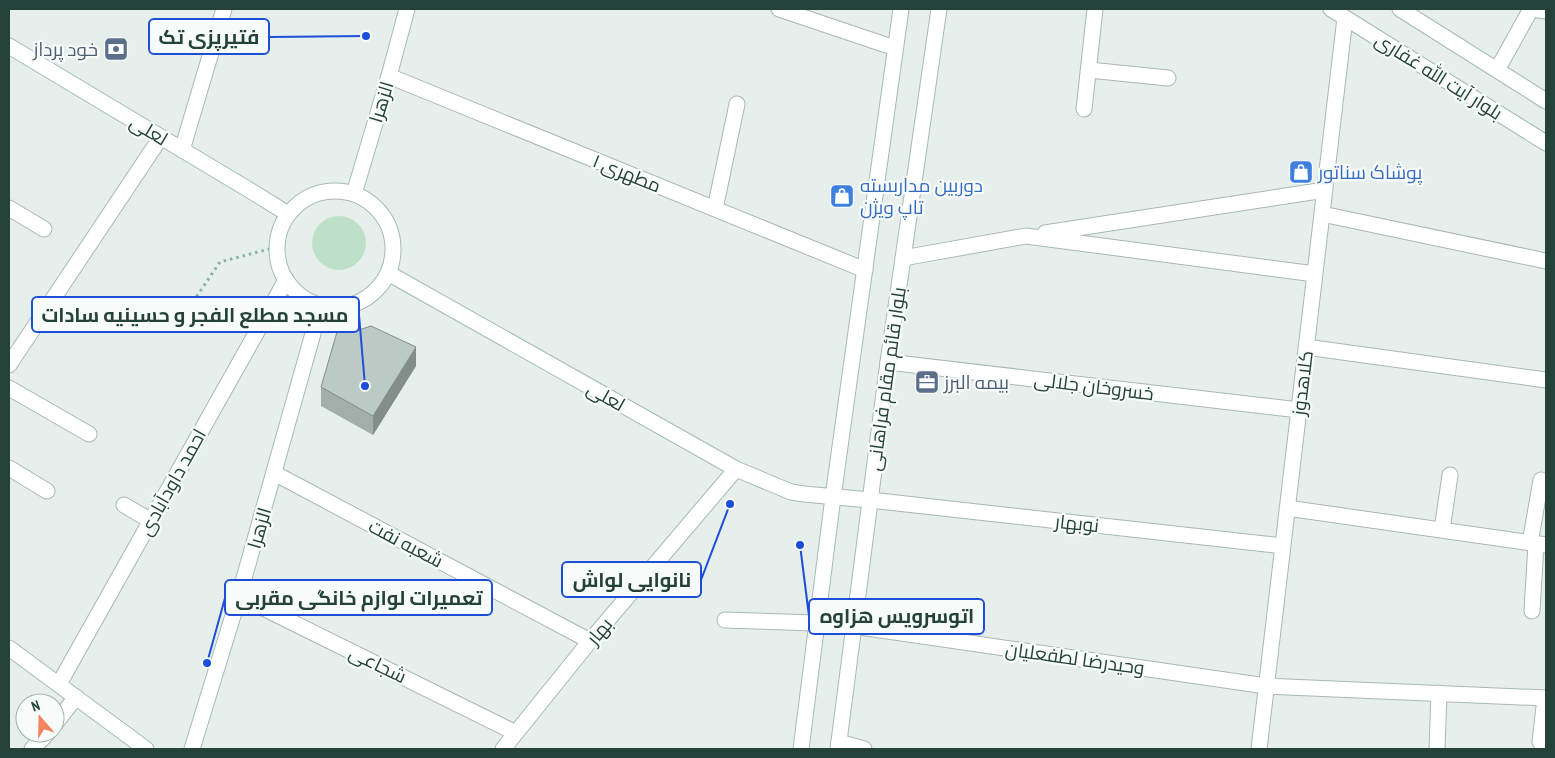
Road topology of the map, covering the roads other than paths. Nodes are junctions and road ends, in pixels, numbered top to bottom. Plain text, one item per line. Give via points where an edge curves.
1 (224, 9) edge
2 (407, 9) edge
3 (779, 9) edge
4 (901, 9) edge
5 (938, 9) edge
6 (1095, 9) edge
7 (1331, 9) edge
8 (1400, 9) edge
9 (1532, 9) edge
10 (1546, 12) edge
11 (1346, 18) junction
12 (9, 46) edge
13 (895, 48) junction
14 (1089, 70) junction
15 (1497, 70) junction
16 (389, 76) junction
17 (1168, 78) dead end
18 (1546, 102) edge
19 (737, 104) dead end
20 (1084, 109) dead end
21 (161, 137) junction
22 (1546, 143) edge
23 (182, 150) junction
24 (1325, 190) junction
25 (354, 194) junction
26 (9, 208) edge
27 (715, 209) junction
28 (288, 214) junction
29 (1322, 214) junction
30 (44, 229) dead end
31 (1026, 236) junction
32 (903, 258) junction
33 (1546, 261) edge
34 (865, 270) junction
35 (388, 273) junction
36 (1315, 274) junction
37 (286, 280) junction
38 (321, 305) junction
39 (1306, 347) junction
40 (888, 362) junction
41 (9, 365) edge
42 (1546, 380) edge
43 (9, 388) edge
44 (1299, 410) junction
45 (89, 434) dead end
46 (9, 468) edge
47 (736, 469) junction
48 (274, 473) junction
49 (1450, 475) dead end
50 (1541, 480) dead end
51 (47, 491) dead end
52 (833, 497) junction
53 (870, 500) junction
54 (124, 504) dead end
55 (1287, 508) junction
56 (151, 521) junction
57 (1442, 530) junction
58 (1537, 544) edge
59 (1283, 546) junction
60 (239, 596) junction
61 (1532, 611) dead end
62 (725, 620) dead end
63 (816, 622) junction
64 (853, 626) junction
65 (590, 641) junction
66 (9, 648) edge
67 (59, 684) junction
68 (1266, 686) junction
69 (1439, 693) junction
70 (76, 697) junction
71 (1545, 698) edge
72 (65, 711) edge
73 (516, 733) junction
74 (1542, 745) edge
75 (838, 746) edge
76 (146, 749) edge
77 (192, 749) edge
78 (503, 749) edge
79 (801, 749) edge
80 (864, 749) edge
81 (1259, 749) edge
82 (1437, 749) edge

1 - 23 street
2 - 16 street, الزهرا
3 - 13 street
4 - 13 street, بلوار قائم مقام فراهانی
5 - 32 street, بلوار قائم مقام فراهانی
6 - 14 street
7 - 11 street, بلوار آیت الله غفاری
8 - 15 street, بلوار آیت الله غفاری
9 - 10 street
9 - 15 street
11 - 22 street, بلوار آیت الله غفاری
11 - 24 street, کلاهدوز
12 - 21 street, لعلی
13 - 34 street, بلوار قائم مقام فراهانی
14 - 17 street
14 - 20 street
15 - 18 street, بلوار آیت الله غفاری
16 - 25 street, الزهرا
16 - 27 street, مطهری ۱
19 - 27 street
21 - 23 street, لعلی
21 - 41 street
23 - 28 street, لعلی
24 - 29 street, کلاهدوز
24 - 31 street
25 - 28 street via 339,191 311,196
25 - 35 street via 368,201 389,226 393,258
26 - 30 street
27 - 34 street, مطهری ۱
28 - 37 street via 277,247 279,264
29 - 33 street
29 - 36 street, کلاهدوز
31 - 32 street
31 - 36 street
32 - 40 street, بلوار قائم مقام فراهانی
34 - 52 street, بلوار قائم مقام فراهانی
35 - 38 street via 375,292 355,304
35 - 47 street, لعلی
36 - 39 street, کلاهدوز
37 - 38 street via 301,296
37 - 56 street, احمد داودآبادی
38 - 48 street, الزهرا
39 - 42 street
39 - 44 street, کلاهدوز
40 - 44 street, خسروخان جلالی
40 - 53 street, بلوار قائم مقام فراهانی
43 - 45 street
44 - 55 street, کلاهدوز
46 - 51 street
47 - 52 street, لعلی via 791,492
47 - 65 street, بهار
48 - 60 street, الزهرا
48 - 65 street, شعبه نفت
49 - 57 street
50 - 58 street
52 - 53 street, نوبهار
52 - 63 street, بلوار قائم مقام فراهانی
53 - 59 street, نوبهار
53 - 64 street, بلوار قائم مقام فراهانی
54 - 56 street
55 - 57 street
55 - 59 street, کلاهدوز
56 - 67 street, احمد داودآبادی
57 - 58 street
58 - 61 street
59 - 68 street, کلاهدوز
60 - 73 street, شجاعی
60 - 77 street, الزهرا
62 - 63 street
63 - 79 street, بلوار قائم مقام فراهانی
64 - 68 street, وحیدرضا لطفعلیان
64 - 75 street, بلوار قائم مقام فراهانی
65 - 73 street, بهار
66 - 67 street
67 - 70 street
68 - 69 street, وحیدرضا لطفعلیان
68 - 81 street, کلاهدوز
69 - 71 street, وحیدرضا لطفعلیان
69 - 82 street
70 - 72 street
70 - 76 street
71 - 74 street
73 - 78 street, بهار
75 - 80 street

